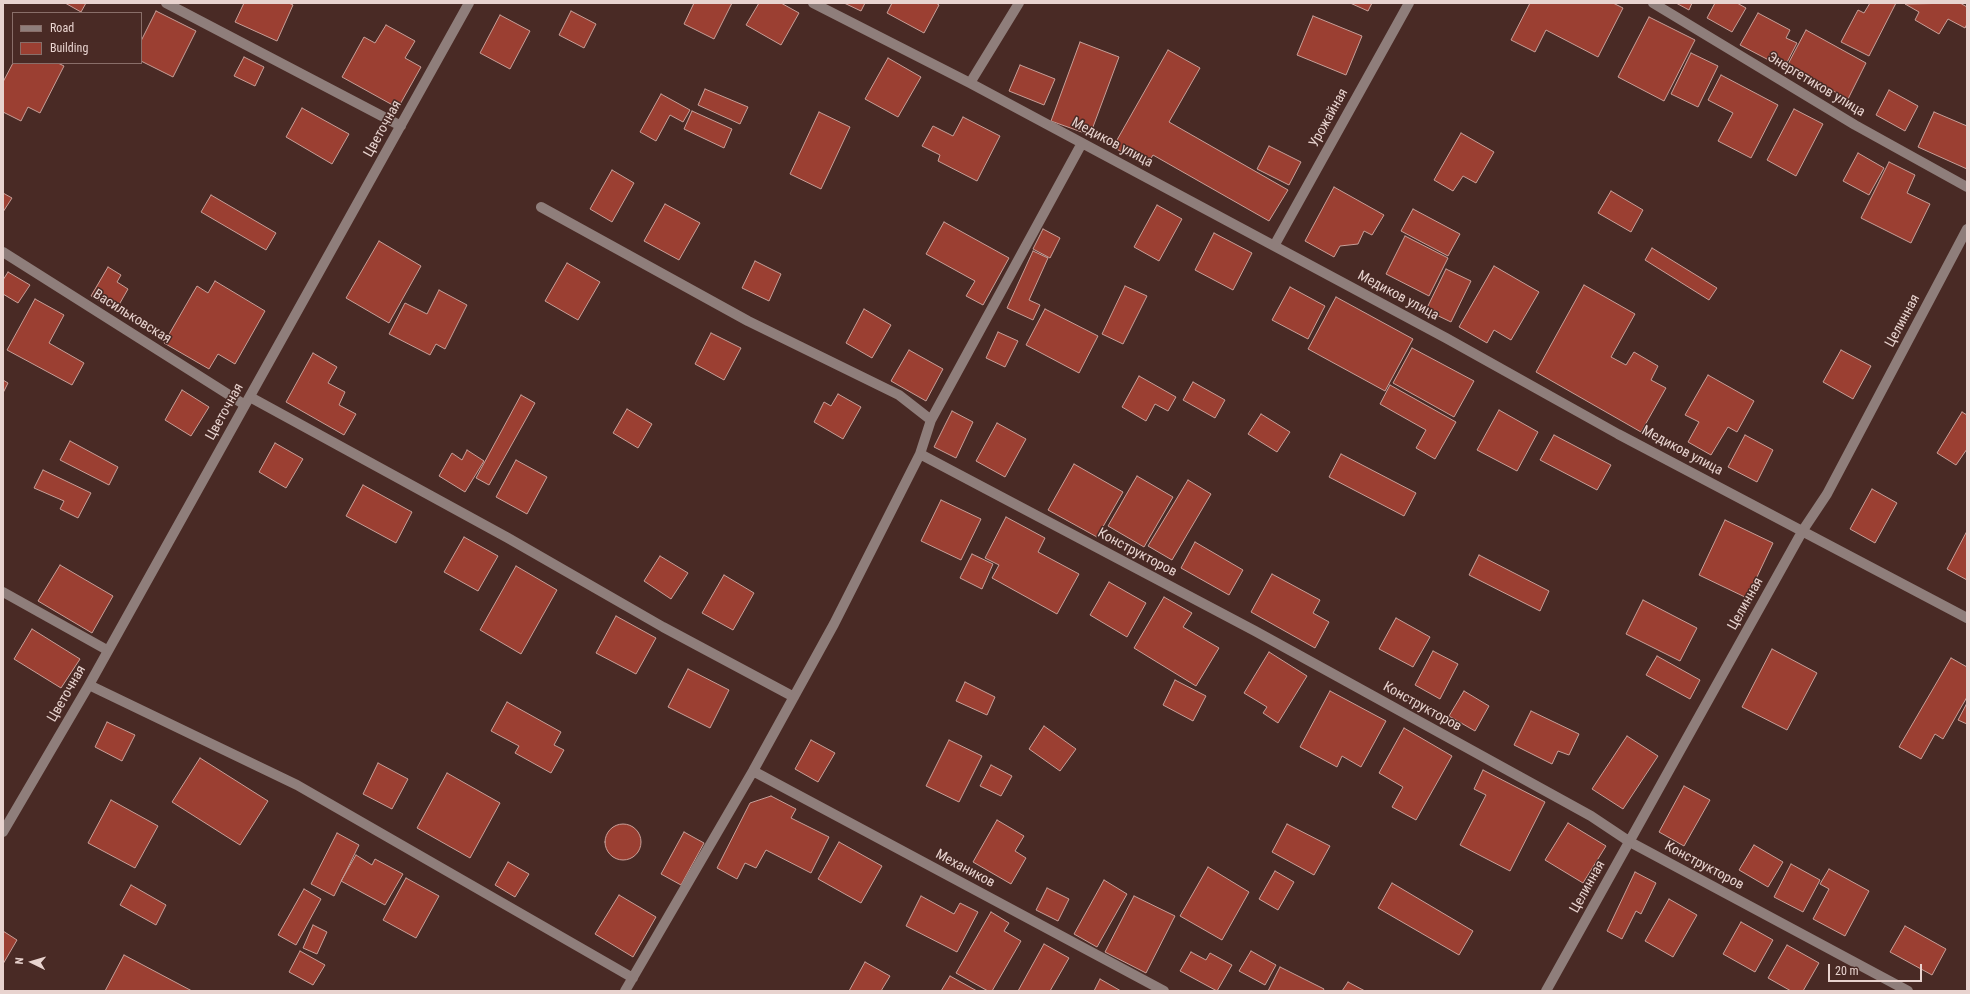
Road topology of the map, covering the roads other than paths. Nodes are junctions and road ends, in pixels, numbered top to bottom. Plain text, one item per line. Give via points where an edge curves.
1 (166, 3) edge
2 (469, 3) edge
3 (813, 3) edge
4 (1019, 3) edge
5 (1409, 3) edge
6 (1653, 3) edge
7 (970, 82) junction
8 (401, 126) junction
9 (1082, 143) junction
10 (1967, 187) edge
11 (540, 207) dead end
12 (1967, 229) edge
13 (1274, 246) junction
14 (3, 252) edge
15 (248, 401) junction
16 (931, 420) junction
17 (920, 454) junction
18 (1803, 530) junction
19 (3, 592) edge
20 (1967, 618) edge
21 (107, 650) junction
22 (89, 684) junction
23 (794, 697) junction
24 (753, 772) junction
25 (3, 832) edge
26 (1630, 842) junction
27 (633, 978) junction
28 (625, 991) edge
29 (1164, 991) edge
30 (1546, 991) edge
31 (1908, 991) edge

1 - 8 street
2 - 8 street, Цветочная
3 - 7 street, Медиков улица
4 - 7 street
5 - 13 street, Урожайная
6 - 10 street, Энергетиков улица via 1855,125
7 - 9 street, Медиков улица
8 - 15 street, Цветочная
9 - 13 street, Медиков улица
9 - 16 street
11 - 16 street via 748,321 899,395
12 - 18 street, Целинная via 1827,494
13 - 18 street, Медиков улица via 1618,434
14 - 15 street, Васильковская
15 - 21 street, Цветочная
15 - 23 street, Васильковская via 508,538 663,627
16 - 17 street
17 - 23 street
17 - 26 street, Конструкторов via 1255,631 1590,816
18 - 20 street, Медиков улица
18 - 26 street, Целинная
19 - 21 street
21 - 22 street, Цветочная
22 - 25 street, Цветочная
22 - 27 street via 297,785
23 - 24 street
24 - 27 street
24 - 29 street, Механиков
26 - 30 street, Целинная
26 - 31 street, Конструкторов
27 - 28 street

